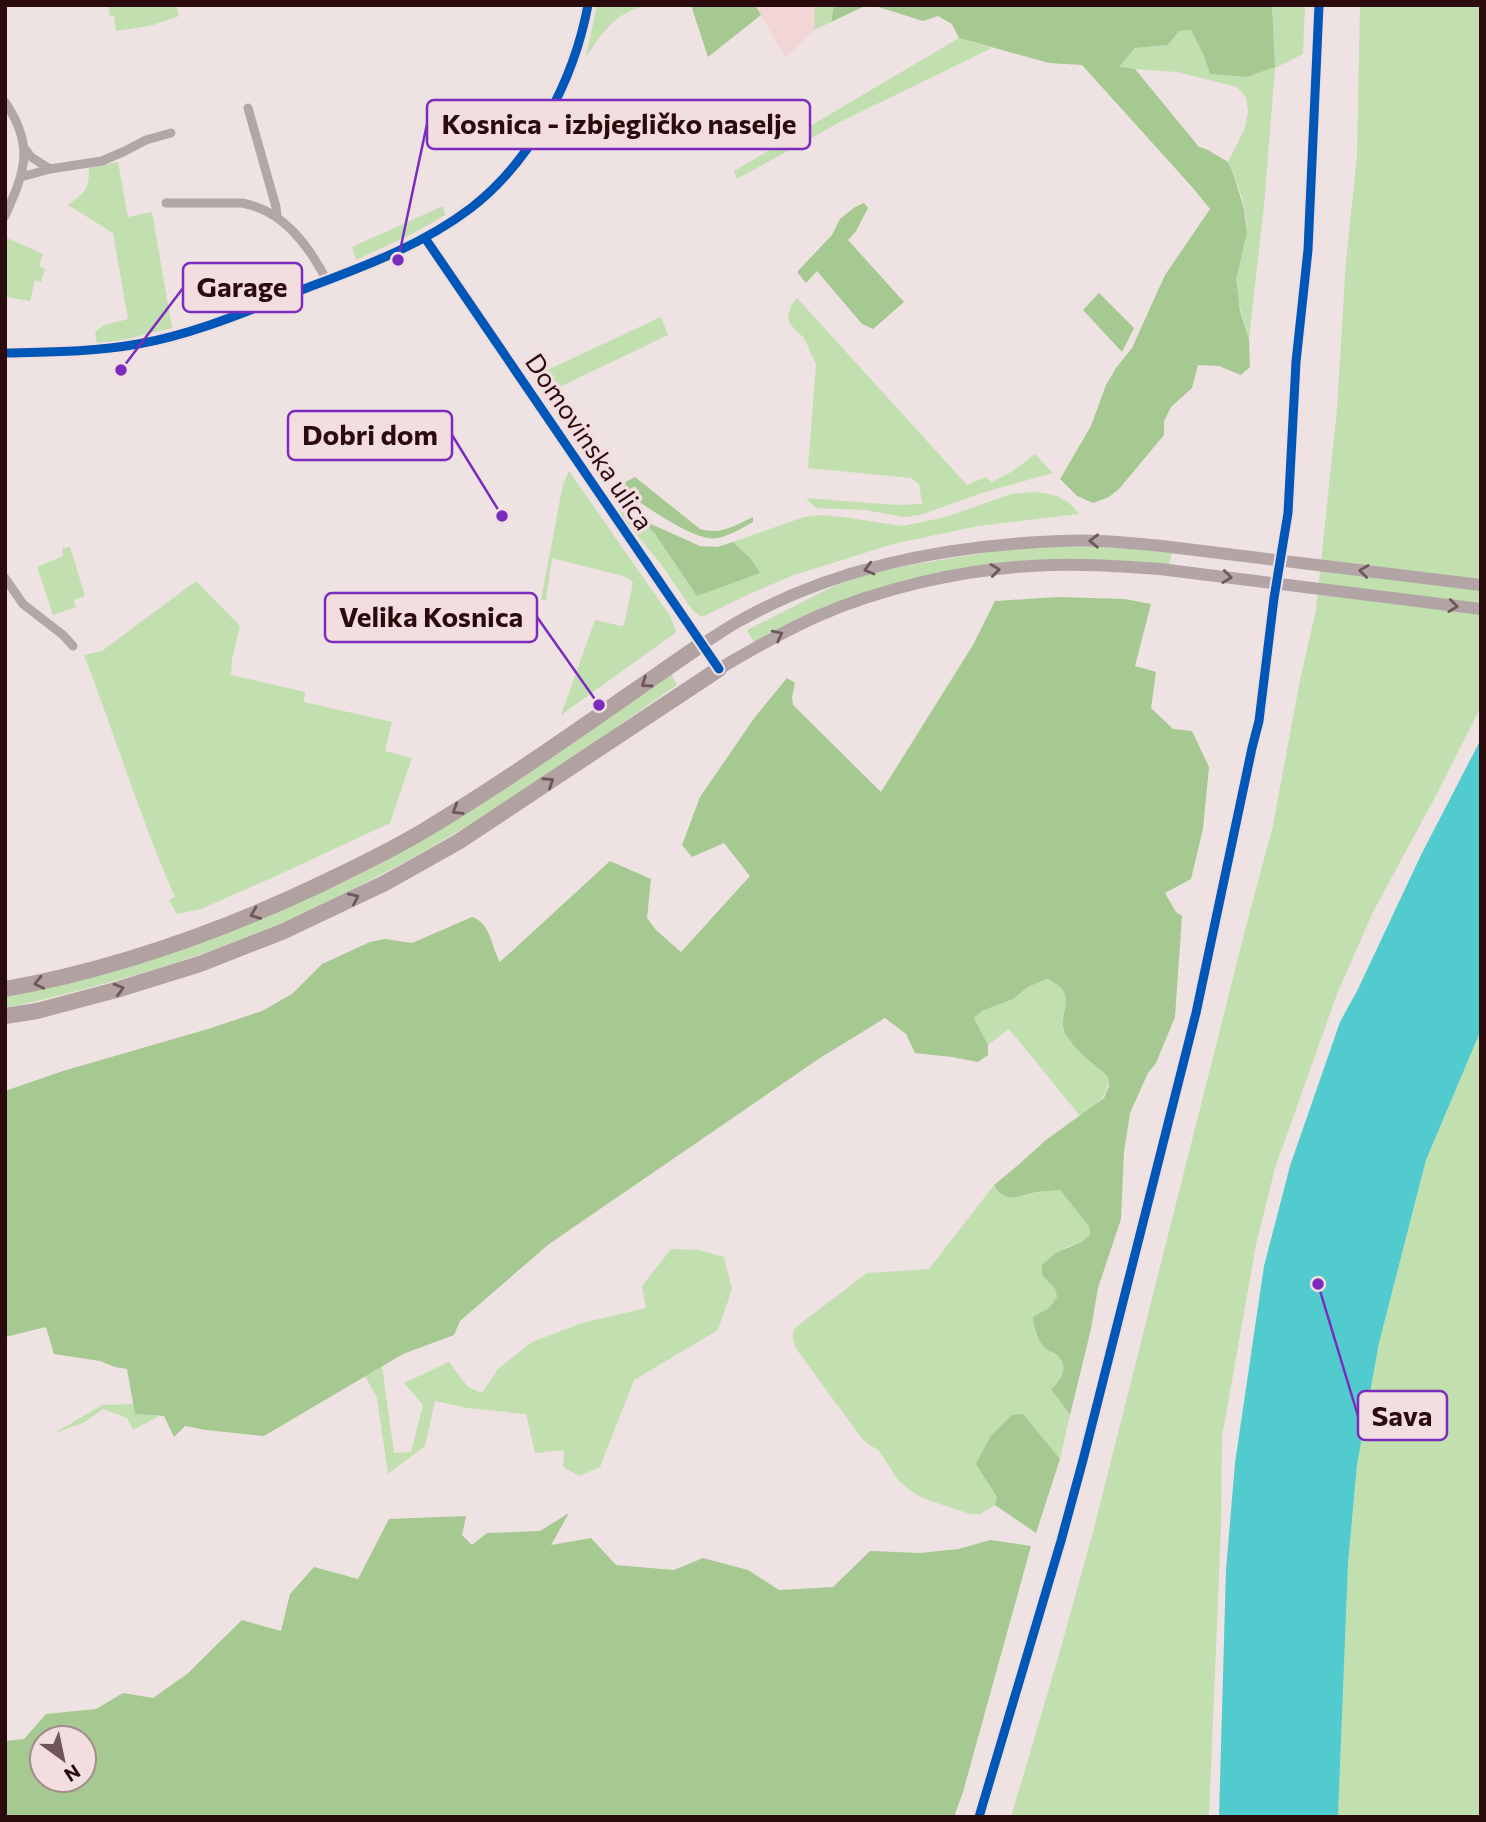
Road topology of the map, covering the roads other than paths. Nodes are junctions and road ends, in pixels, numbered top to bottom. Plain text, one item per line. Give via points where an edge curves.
1 (588, 5) edge
2 (1319, 5) edge
3 (5, 102) edge
4 (248, 108) dead end
5 (171, 133) dead end
6 (25, 149) junction
7 (50, 169) junction
8 (21, 177) junction
9 (166, 203) dead end
10 (5, 216) edge
11 (277, 216) junction
12 (425, 238) junction
13 (327, 281) junction
14 (5, 353) edge
15 (5, 578) edge
16 (1481, 585) edge
17 (1481, 609) edge
18 (702, 644) junction
19 (74, 646) dead end
20 (719, 669) junction
21 (5, 989) edge
22 (5, 1016) edge
23 (979, 1817) edge

1 - 12 main road via 570,69 536,134 481,199
2 - 23 street via 1308,250 1288,513 1259,721 1196,1013 1083,1460
3 - 6 street
4 - 11 street
5 - 7 street via 102,161
6 - 7 street
6 - 8 street
7 - 8 street
8 - 10 street
9 - 11 street via 242,203
11 - 13 street via 307,248
12 - 13 main road
12 - 18 main road, Domovinska ulica
13 - 14 main road via 162,339 116,347
15 - 19 street via 23,604
16 -> 18 main road, bridge via 1162,546 1025,543 891,564 829,582 743,618
20 -> 17 main road, bridge via 854,602 973,573 1031,566 1160,569
18 - 20 main road, Domovinska ulica
18 -> 21 highway via 493,788 345,873 185,942 107,967
22 -> 20 highway via 200,964 385,883 458,842

